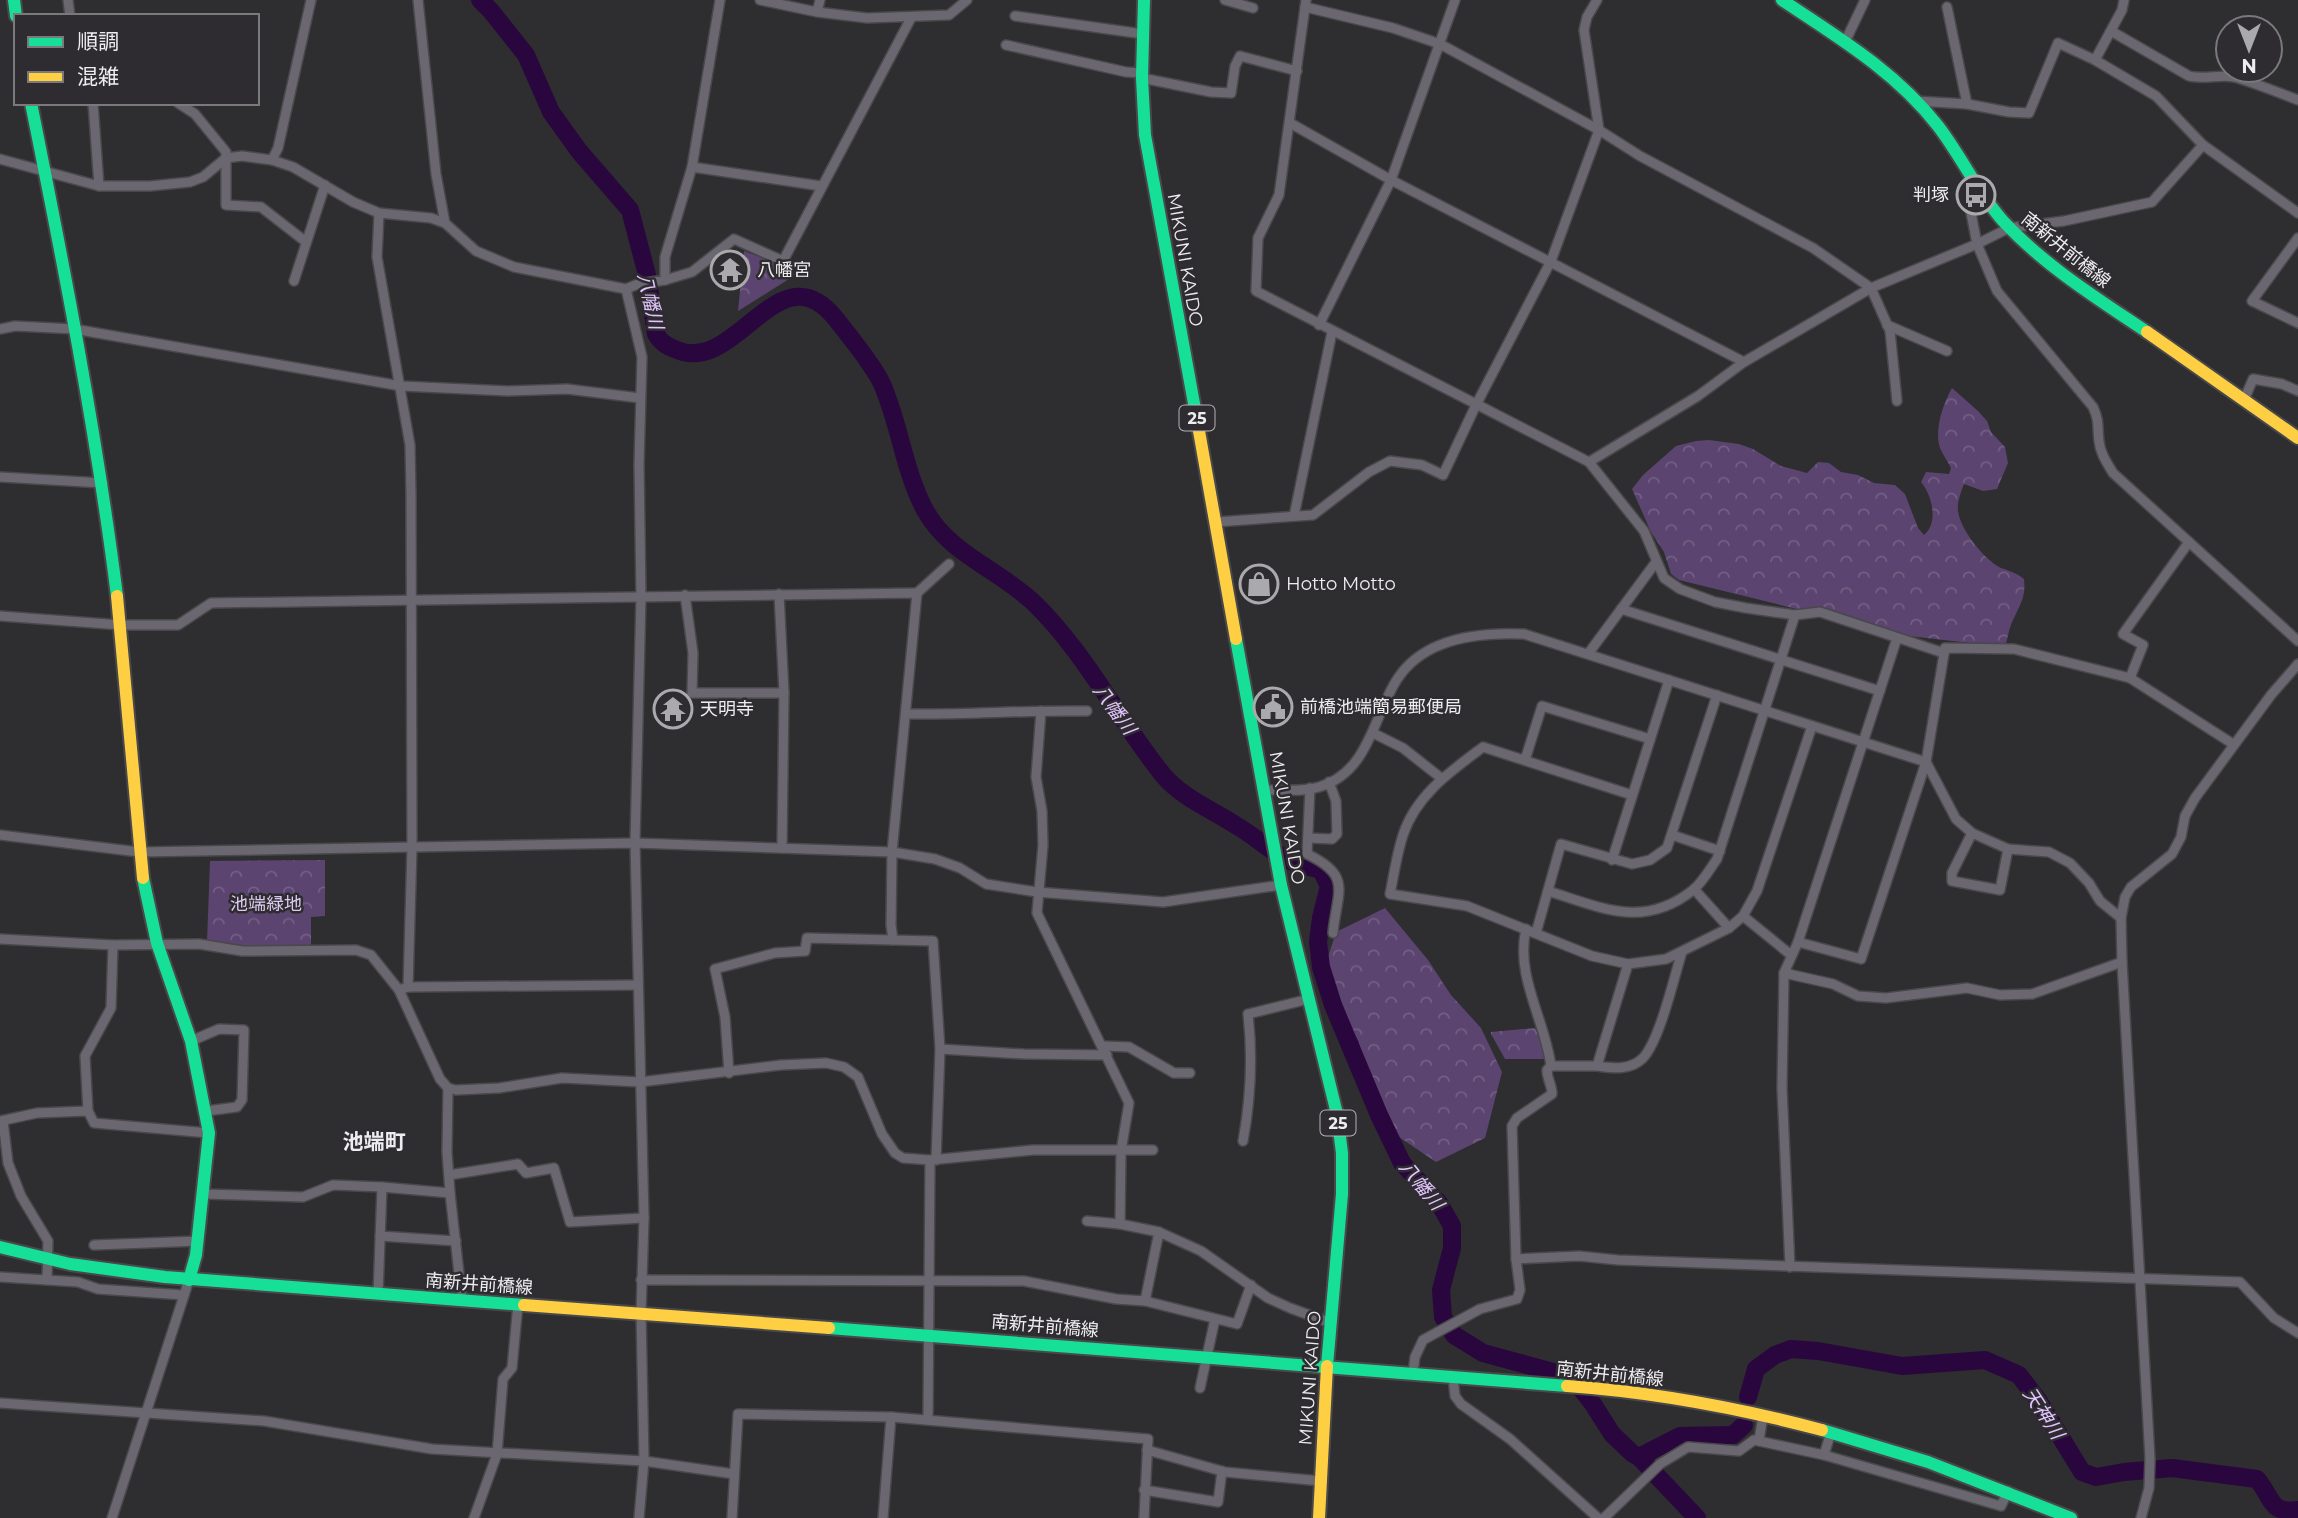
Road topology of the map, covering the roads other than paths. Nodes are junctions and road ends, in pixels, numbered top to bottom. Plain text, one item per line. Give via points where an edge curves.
1 (311, 0) edge
2 (418, 0) edge
3 (720, 0) edge
4 (760, 0) edge
5 (820, 0) edge
6 (967, 0) edge
7 (1144, 0) edge
8 (1455, 0) edge
9 (1597, 0) edge
10 (1865, 0) edge
11 (2124, 0) edge
12 (1228, 1) edge
13 (1786, 1) edge
14 (1306, 4) edge
15 (1253, 8) dead end
16 (1947, 8) dead end
17 (817, 12) junction
18 (1015, 16) dead end
19 (911, 18) junction
20 (2111, 31) junction
21 (1143, 34) junction
22 (1845, 42) junction
23 (1440, 44) junction
24 (1006, 45) dead end
25 (2095, 60) junction
26 (1297, 71) junction
27 (1142, 75) junction
28 (1916, 100) junction
29 (2298, 100) edge
30 (1968, 104) junction
31 (31, 105) edge
32 (93, 105) edge
33 (181, 105) edge
34 (1290, 123) junction
35 (1599, 130) junction
36 (2203, 145) junction
37 (226, 158) junction
38 (0, 159) edge
39 (272, 160) junction
40 (692, 167) junction
41 (44, 171) junction
42 (1970, 173) junction
43 (1391, 180) junction
44 (325, 185) junction
45 (99, 186) junction
46 (821, 186) junction
47 (379, 213) junction
48 (2298, 213) edge
49 (445, 223) junction
50 (2009, 228) junction
51 (2298, 238) edge
52 (306, 242) junction
53 (1977, 244) junction
54 (1551, 261) junction
55 (294, 281) dead end
56 (661, 281) junction
57 (1871, 288) junction
58 (626, 289) junction
59 (2298, 323) edge
60 (1887, 325) junction
61 (1319, 326) junction
62 (0, 329) edge
63 (74, 329) junction
64 (1332, 332) junction
65 (1947, 351) dead end
66 (1744, 362) junction
67 (401, 386) junction
68 (2298, 391) edge
69 (640, 398) junction
70 (2244, 400) junction
71 (1897, 401) dead end
72 (1476, 405) junction
73 (2298, 438) edge
74 (1589, 461) junction
75 (0, 477) edge
76 (103, 484) junction
77 (1294, 516) junction
78 (1216, 522) junction
79 (2189, 542) junction
80 (1656, 562) junction
81 (949, 564) dead end
82 (918, 593) junction
83 (779, 594) junction
84 (685, 595) junction
85 (641, 596) junction
86 (410, 600) junction
87 (1621, 609) junction
88 (1795, 615) junction
89 (0, 616) edge
90 (121, 625) junction
91 (1897, 638) junction
92 (2298, 641) edge
93 (1944, 653) junction
94 (1588, 654) junction
95 (1781, 661) junction
96 (2298, 664) edge
97 (2130, 678) junction
98 (1669, 680) junction
99 (1880, 691) junction
100 (784, 694) junction
101 (1717, 695) junction
102 (1041, 710) junction
103 (1087, 711) dead end
104 (1765, 711) junction
105 (906, 714) junction
106 (1812, 726) junction
107 (1373, 733) junction
108 (1650, 739) junction
109 (1864, 743) junction
110 (2233, 744) junction
111 (1525, 760) junction
112 (1926, 762) junction
113 (1441, 778) junction
114 (1329, 782) junction
115 (1310, 788) junction
116 (1265, 790) junction
117 (1632, 795) junction
118 (1972, 833) junction
119 (0, 835) edge
120 (1672, 835) junction
121 (1308, 838) junction
122 (635, 844) junction
123 (412, 847) junction
124 (782, 848) junction
125 (2008, 849) junction
126 (1720, 850) junction
127 (139, 852) junction
128 (892, 852) junction
129 (1612, 860) junction
130 (1281, 885) junction
131 (1694, 889) junction
132 (1548, 891) junction
133 (1037, 892) junction
134 (1743, 916) junction
135 (2121, 918) junction
136 (1729, 928) junction
137 (1526, 929) junction
138 (1333, 933) dead end
139 (1536, 933) junction
140 (0, 939) edge
141 (894, 940) junction
142 (1798, 942) junction
143 (157, 943) junction
144 (113, 945) junction
145 (1682, 952) junction
146 (1791, 955) junction
147 (2122, 962) junction
148 (1628, 964) junction
149 (1784, 973) junction
150 (638, 985) junction
151 (403, 988) junction
152 (1309, 999) junction
153 (191, 1041) junction
154 (940, 1049) junction
155 (1105, 1050) junction
156 (1551, 1066) junction
157 (1597, 1066) junction
158 (729, 1073) junction
159 (1190, 1073) dead end
160 (640, 1082) junction
161 (448, 1088) junction
162 (88, 1111) junction
163 (205, 1111) junction
164 (1, 1121) edge
165 (208, 1133) junction
166 (1243, 1141) dead end
167 (1153, 1150) dead end
168 (1121, 1151) junction
169 (933, 1160) junction
170 (449, 1175) junction
171 (382, 1186) junction
172 (450, 1193) junction
173 (204, 1194) junction
174 (644, 1218) junction
175 (1087, 1221) dead end
176 (1120, 1224) junction
177 (1159, 1232) junction
178 (380, 1236) junction
179 (199, 1241) junction
180 (456, 1241) junction
181 (94, 1245) dead end
182 (0, 1247) edge
183 (1516, 1259) junction
184 (48, 1260) junction
185 (1790, 1266) junction
186 (0, 1277) edge
187 (928, 1279) junction
188 (2140, 1279) junction
189 (47, 1280) junction
190 (189, 1280) junction
191 (641, 1280) junction
192 (1251, 1285) junction
193 (378, 1294) junction
194 (184, 1295) junction
195 (462, 1300) junction
196 (1145, 1301) junction
197 (518, 1304) junction
198 (641, 1313) junction
199 (1215, 1319) junction
200 (1331, 1323) junction
201 (2298, 1333) edge
202 (927, 1335) junction
203 (1205, 1357) junction
204 (1327, 1366) junction
205 (1413, 1373) junction
206 (1453, 1377) junction
207 (1200, 1388) dead end
208 (0, 1404) edge
209 (147, 1412) junction
210 (1763, 1416) junction
211 (891, 1417) junction
212 (928, 1420) junction
213 (1831, 1432) junction
214 (1759, 1440) junction
215 (1147, 1450) junction
216 (497, 1454) junction
217 (1824, 1455) junction
218 (644, 1461) junction
219 (1222, 1471) junction
220 (734, 1474) junction
221 (1321, 1481) junction
222 (1144, 1490) junction
223 (2008, 1491) junction
224 (112, 1518) edge
225 (474, 1518) edge
226 (639, 1518) edge
227 (732, 1518) edge
228 (883, 1518) edge
229 (1144, 1518) edge
230 (1319, 1518) edge
231 (1598, 1518) edge
232 (1604, 1518) edge
233 (2071, 1518) edge
234 (2141, 1518) edge

1 - 39 street
2 - 49 street
3 - 40 street
4 - 17 street
5 - 17 street
6 - 19 street via 949,15
7 - 21 main road, MIKUNI KAIDO / 25
8 - 23 street
9 - 35 street via 1584,30
10 - 22 street
11 - 20 street
12 - 15 street
13 - 22 main road, 南新井前橋線
14 - 23 street
14 - 26 street
16 - 30 street
17 - 19 street
18 - 21 street
19 - 46 street
20 - 25 street
20 - 29 street via 2189,76 2233,77
21 - 27 main road, MIKUNI KAIDO / 25
22 - 28 main road, 南新井前橋線
23 - 35 street
23 - 43 street
24 - 27 street
25 - 30 street via 2058,43 2029,113
25 - 36 street via 2156,96
26 - 27 street via 1240,57 1231,93
26 - 34 street
27 - 78 main road, MIKUNI KAIDO / 25 via 1145,135
28 - 30 street
28 - 42 main road, 南新井前橋線
31 - 41 main road
32 - 45 street
33 - 37 street via 215,135
34 - 43 street
34 - 61 street via 1279,195 1258,238 1256,291
35 - 54 street
35 - 57 street via 1813,248
36 - 48 street
36 - 50 street via 2152,202
37 - 39 street
37 - 45 street via 190,182
37 - 52 street via 226,205 261,207
38 - 41 street
39 - 44 street
40 - 46 street
40 - 56 street
41 - 45 street
41 - 63 main road
42 - 50 main road, 南新井前橋線
42 - 53 street via 1967,192
43 - 54 street
43 - 61 street
44 - 47 street
44 - 52 street
46 - 56 street via 783,261 734,239 692,272
47 - 49 street
47 - 67 street via 377,257
49 - 58 street via 476,251 514,268
50 - 53 street
50 - 70 main road, 南新井前橋線 via 2066,276
51 - 59 street via 2252,301
52 - 55 street
53 - 57 street
53 - 79 street via 1997,291 2093,407 2099,420 2098,441 2113,473
54 - 66 street
54 - 72 street
56 - 58 street
57 - 60 street
57 - 66 street
58 - 69 street via 642,357
60 - 65 street
60 - 71 street
61 - 64 street
62 - 63 street
63 - 67 street
63 - 76 main road
64 - 72 street
64 - 77 street
66 - 74 street via 1698,396
67 - 69 street via 567,389
67 - 86 street via 410,445
68 - 70 street via 2252,379
69 - 85 street
70 - 73 main road, 南新井前橋線
72 - 74 street
72 - 77 street via 1443,475 1422,465 1390,461 1314,515
74 - 80 street via 1644,531
75 - 76 street
76 - 90 main road
77 - 78 street
78 - 116 main road, MIKUNI KAIDO / 25
79 - 92 street
79 - 97 street via 2123,634 2143,645
80 - 87 street
80 - 88 street via 1664,578 1679,589 1715,602
81 - 82 street
82 - 83 street
82 - 105 street
83 - 84 street
83 - 100 street
84 - 85 street
84 - 100 street via 693,653 692,693
85 - 86 street
85 - 122 street
86 - 90 street via 211,603 178,625
86 - 123 street
87 - 94 street
87 - 95 street
88 - 91 street via 1820,612
88 - 95 street
89 - 90 street
90 - 127 main road
91 - 93 street
91 - 99 street
93 - 97 street via 1945,648 2014,649
93 - 112 street
94 - 98 street
94 - 107 street via 1524,634 1472,635 1448,642 1414,659 1399,676
95 - 99 street
95 - 104 street
96 - 110 street
97 - 110 street
98 - 101 street
98 - 108 street
99 - 109 street
100 - 124 street
101 - 104 street
101 - 120 street
102 - 103 street
102 - 105 street
102 - 133 street via 1036,777 1043,845
104 - 106 street
104 - 126 street
105 - 128 street
106 - 109 street
106 - 134 street via 1756,891
107 - 113 street via 1403,748
107 - 114 street via 1359,759
108 - 111 street via 1542,706
108 - 117 street
109 - 112 street
109 - 142 street
110 - 135 street via 2194,798 2172,854 2131,887
111 - 113 street via 1483,747
111 - 117 street
112 - 118 street via 1956,819
112 - 142 street via 1861,959
113 - 137 street via 1415,807 1403,834 1390,894 1467,906
114 - 115 street
114 - 121 street via 1336,801 1337,834 1332,839
115 - 116 street
115 - 121 street
116 - 130 main road, MIKUNI KAIDO / 25
117 - 129 street
118 - 125 street
118 - 125 street via 1952,881 2000,890
119 - 127 street
120 - 126 street
120 - 129 street via 1667,848 1650,860 1632,864
121 - 138 street via 1307,854 1331,869 1340,883
122 - 123 street
122 - 124 street
122 - 150 street
123 - 127 street
123 - 151 street
124 - 128 street
125 - 135 street via 2049,852 2070,863 2100,901
126 - 131 street
127 - 143 main road
128 - 133 street via 935,859 986,884
128 - 141 street
129 - 132 street via 1561,844
130 - 133 street via 1163,902
130 - 152 main road, MIKUNI KAIDO / 25
131 - 132 street via 1643,914 1617,912
131 - 136 street
132 - 139 street
133 - 155 street via 1037,914
134 - 136 street
134 - 146 street
135 - 147 street
136 - 145 street
137 - 139 street
137 - 156 street via 1522,944 1531,998
139 - 148 street via 1592,956
140 - 144 street
141 - 154 street via 933,941
141 - 158 street via 807,938 805,951 775,953 715,969 725,1017
142 - 146 street
143 - 144 street
143 - 151 street via 242,951 356,950 371,955
143 - 153 main road
144 - 162 street via 111,1008 85,1056
145 - 148 street
145 - 157 street via 1653,1042 1642,1060 1618,1069
146 - 149 street
147 - 149 street via 2032,994 2000,995 1967,988 1886,998 1858,996 1833,984
147 - 188 street
148 - 157 street
149 - 185 street via 1782,1088
150 - 151 street
150 - 160 street
151 - 161 street via 440,1079
152 - 166 street via 1248,1014 1251,1100
152 - 200 main road, MIKUNI KAIDO / 25 via 1342,1153
153 - 163 main road
153 - 163 street via 219,1029 244,1030 243,1100 237,1107
154 - 155 street via 1024,1054
154 - 169 street
155 - 159 street via 1129,1047 1174,1073
155 - 168 street via 1129,1103
156 - 157 street
156 - 183 street via 1546,1076 1552,1094 1512,1126
158 - 160 street
158 - 169 street via 808,1063 844,1067 858,1077 895,1153
160 - 161 street via 562,1078 499,1088
160 - 174 street
161 - 170 street
162 - 164 street via 37,1113
162 - 165 street via 94,1122
163 - 165 main road
164 - 184 street via 8,1163 48,1241
165 - 173 main road
167 - 168 street
168 - 169 street via 1033,1150
168 - 176 street
169 - 187 street
170 - 172 street
170 - 174 street via 518,1164 526,1173 554,1168 570,1222
171 - 172 street
171 - 173 street via 334,1185 303,1197
171 - 178 street
172 - 180 street
173 - 179 main road
174 - 191 street
175 - 176 street
176 - 177 street
177 - 192 street via 1201,1251
177 - 196 street
178 - 180 street
178 - 193 street
179 - 181 street
179 - 190 main road
180 - 195 street
182 - 184 main road, 南新井前橋線
183 - 185 street via 1579,1256
183 - 205 street via 1517,1299 1480,1309 1423,1340
184 - 189 street
184 - 190 main road, 南新井前橋線
185 - 188 street
186 - 189 street
187 - 191 street
187 - 196 street via 1024,1281
187 - 202 street
188 - 201 street via 2239,1282 2274,1318
188 - 234 street via 2150,1459
189 - 194 street
190 - 193 main road, 南新井前橋線
190 - 194 street
191 - 198 street
192 - 199 street via 1237,1324
192 - 200 street via 1268,1298
193 - 195 main road, 南新井前橋線
194 - 209 street
195 - 197 main road, 南新井前橋線
196 - 199 street
197 - 198 main road, 南新井前橋線
197 - 216 street via 512,1368 503,1379
198 - 202 main road, 南新井前橋線
198 - 218 street
199 - 203 street
200 - 204 main road, MIKUNI KAIDO / 25
202 - 203 main road, 南新井前橋線
202 - 212 street
203 - 204 main road, 南新井前橋線
203 - 207 street
204 - 205 main road, 南新井前橋線
204 - 221 main road, MIKUNI KAIDO
205 - 206 main road, 南新井前橋線
206 - 210 main road, 南新井前橋線 via 1609,1389
206 - 231 street via 1461,1405 1510,1439
208 - 209 street
209 - 216 street via 264,1421 432,1449
209 - 224 street
210 - 213 main road, 南新井前橋線
210 - 214 street
211 - 212 street
211 - 220 street via 737,1414
211 - 228 street
212 - 215 street via 1148,1439
213 - 217 street
213 - 223 main road, 南新井前橋線
214 - 217 street
214 - 232 street via 1739,1451 1688,1447 1660,1464
215 - 219 street
215 - 222 street
216 - 218 street
216 - 225 street
217 - 223 street via 2001,1506
218 - 220 street
218 - 226 street
219 - 221 street
219 - 222 street via 1218,1502
220 - 227 street
221 - 230 main road, MIKUNI KAIDO
222 - 229 street
223 - 233 main road, 南新井前橋線

